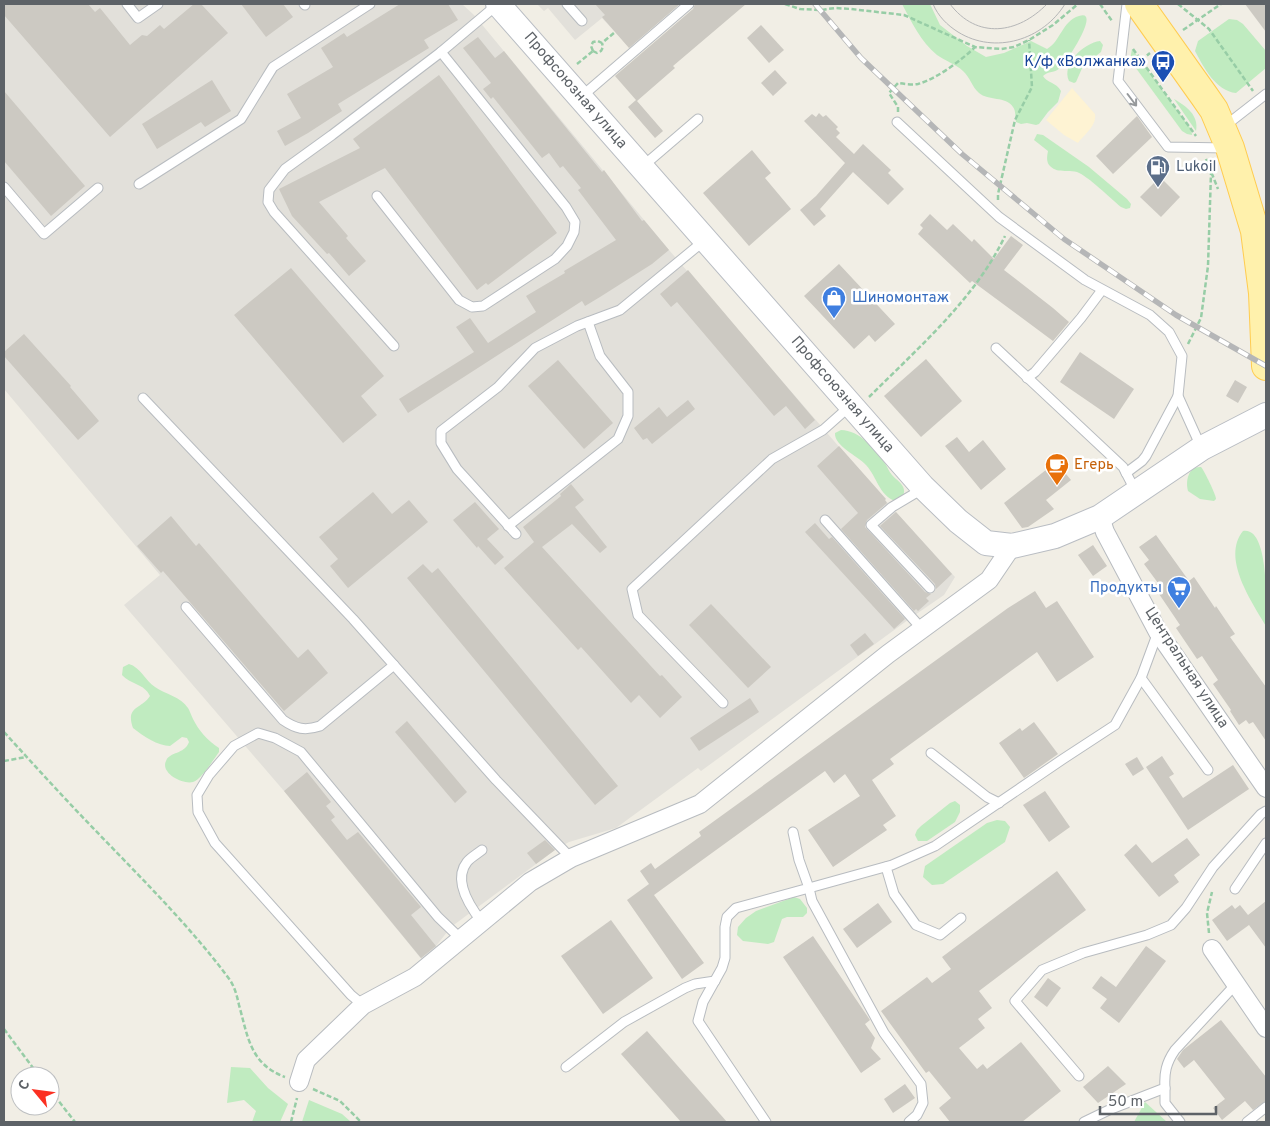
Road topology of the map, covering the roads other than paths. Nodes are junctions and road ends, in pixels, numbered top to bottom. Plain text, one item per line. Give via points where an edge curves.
1 (127, 4) edge
2 (158, 4) edge
3 (370, 4) edge
4 (567, 4) edge
5 (689, 4) edge
6 (1135, 4) edge
7 (502, 5) edge
8 (582, 21) dead end
9 (441, 52) junction
10 (581, 97) junction
11 (1262, 97) edge
12 (698, 119) dead end
13 (897, 122) road end
14 (1226, 138) junction
15 (642, 167) junction
16 (139, 184) dead end
17 (4, 187) edge
18 (98, 188) dead end
19 (377, 196) dead end
20 (1261, 231) edge
21 (706, 240) junction
22 (1102, 290) junction
23 (588, 322) junction
24 (394, 346) dead end
25 (996, 348) dead end
26 (1266, 366) edge
27 (1027, 378) junction
28 (1178, 396) junction
29 (144, 398) dead end
30 (854, 408) junction
31 (1266, 415) edge
32 (1202, 448) junction
33 (1131, 482) junction
34 (924, 488) junction
35 (1100, 517) junction
36 (825, 520) dead end
37 (508, 526) junction
38 (516, 534) dead end
39 (1012, 546) junction
40 (930, 588) dead end
41 (186, 607) dead end
42 (922, 629) junction
43 (1158, 632) junction
44 (394, 665) junction
45 (1141, 678) junction
46 (723, 703) dead end
47 (931, 754) dead end
48 (1208, 770) dead end
49 (1266, 788) edge
50 (999, 803) junction
51 (1266, 811) edge
52 (793, 832) dead end
53 (1266, 843) edge
54 (482, 850) dead end
55 (571, 858) junction
56 (886, 867) junction
57 (808, 888) junction
58 (1235, 889) dead end
59 (961, 918) dead end
60 (482, 922) junction
61 (462, 940) junction
62 (1212, 949) dead end
63 (715, 981) junction
64 (1236, 984) junction
65 (363, 1005) junction
66 (1266, 1028) edge
67 (566, 1067) dead end
68 (1079, 1076) dead end
69 (299, 1082) road end
70 (1165, 1088) junction
71 (1266, 1107) edge
72 (766, 1122) edge
73 (909, 1122) edge
74 (1084, 1122) edge
75 (1180, 1122) edge
76 (1247, 1122) edge

1 - 2 lane via 138,18
3 - 16 lane via 273,66 241,120
4 - 8 lane
5 - 10 lane
6 - 14 main road via 1205,97
6 -> 14 lane via 1123,36 1118,81 1168,147 1201,148
7 - 9 lane
7 - 10 street, Профсоюзная улица
9 - 19 lane via 566,207 575,222 574,232 555,259 483,306 472,308 459,300
9 - 24 lane via 285,169 269,190 268,202 274,212
10 - 15 street, Профсоюзная улица
11 - 14 lane
12 - 15 lane
13 - 22 lane via 1000,217
14 - 20 main road
15 - 21 street, Профсоюзная улица
17 - 18 lane via 44,234
20 - 26 main road
21 - 23 lane via 620,310
21 - 30 street, Профсоюзная улица
22 - 27 lane
22 - 28 lane via 1150,315 1170,332 1182,356
23 - 37 lane via 600,356 628,392 628,416 618,439
23 - 37 lane via 535,348 498,387 441,431 441,443 457,469
25 - 27 lane
27 - 33 lane via 1123,467
28 - 32 lane
28 - 33 lane
29 - 44 lane
30 - 34 street, Профсоюзная улица
30 - 46 lane via 772,459 632,589 638,615
31 - 32 street, Профсоюзная улица
32 - 33 street, Профсоюзная улица
33 - 35 street, Профсоюзная улица
34 - 39 street, Профсоюзная улица via 986,543
34 - 40 lane via 892,507 872,525
35 - 39 street, Профсоюзная улица via 1056,536
35 - 43 street, Центральная улица
36 - 42 lane
37 - 38 lane
39 - 42 street via 989,580
41 - 44 lane via 283,720 299,729 320,726
42 - 55 street via 700,804
43 - 45 lane
43 - 49 street, Центральная улица
44 - 55 lane via 496,780
45 - 48 lane
45 - 50 lane via 1115,725
47 - 50 lane
50 - 56 lane via 935,846
51 - 68 lane via 1213,867 1171,925 1147,935 1083,952 1042,970 1014,1001
52 - 57 lane
53 - 58 lane
54 - 60 lane via 467,861 461,876 466,897
55 - 60 street via 530,882
56 - 57 lane
56 - 59 lane via 894,894 916,925 940,935
57 - 63 lane via 736,908 727,917 724,958
57 - 73 lane via 884,1033 921,1084 922,1103 917,1115
60 - 61 street
61 - 65 street via 415,977
61 - 65 lane via 438,917 301,752 258,733 234,746 197,795 198,812 215,843
62 - 64 street
63 - 67 lane via 690,986 624,1022
63 - 72 lane via 703,1002 698,1021
64 - 66 street
64 - 70 lane via 1168,1060 1164,1072
65 - 69 street via 306,1060
70 - 74 lane
70 - 75 lane via 1165,1103
71 - 76 lane

